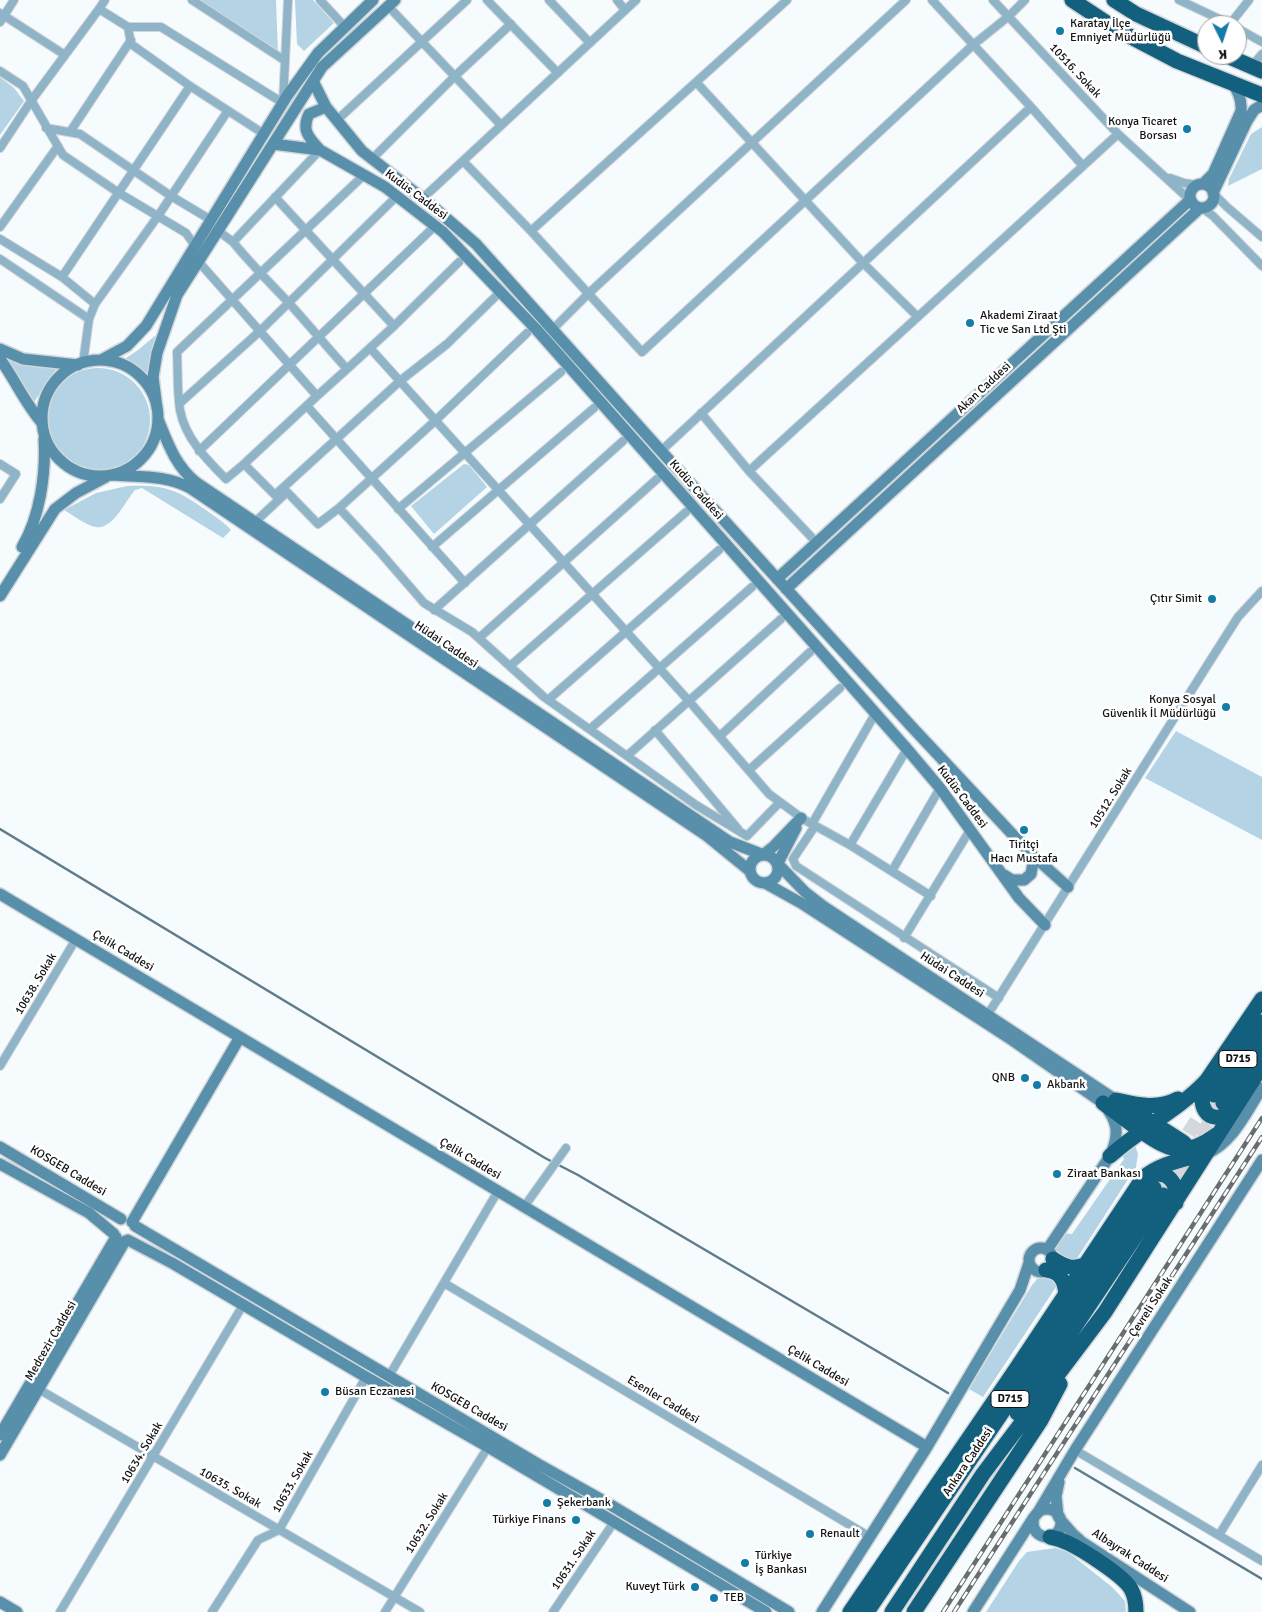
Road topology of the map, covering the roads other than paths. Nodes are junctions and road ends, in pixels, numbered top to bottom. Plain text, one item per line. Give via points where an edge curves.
1 (14, 0) edge
2 (105, 0) edge
3 (192, 0) edge
4 (288, 0) edge
5 (320, 0) edge
6 (373, 0) edge
7 (467, 0) edge
8 (488, 0) edge
9 (549, 0) edge
10 (617, 0) edge
11 (636, 0) edge
12 (787, 0) edge
13 (906, 0) edge
14 (932, 0) edge
15 (994, 0) edge
16 (1025, 0) edge
17 (1072, 0) edge
18 (1114, 0) edge
19 (1179, 0) edge
20 (1249, 0) edge
21 (391, 3) edge
22 (99, 9) junction
23 (626, 10) junction
24 (1210, 15) edge
25 (1240, 15) edge
26 (1009, 16) junction
27 (1, 17) edge
28 (511, 24) junction
29 (128, 27) junction
30 (345, 27) junction
31 (1247, 34) edge
32 (130, 40) junction
33 (422, 41) junction
34 (1197, 42) edge
35 (1262, 42) edge
36 (590, 43) junction
37 (973, 45) junction
38 (1262, 54) edge
39 (65, 55) junction
40 (284, 60) junction
41 (1257, 69) edge
42 (0, 70) edge
43 (558, 73) junction
44 (455, 76) junction
45 (313, 81) junction
46 (696, 82) junction
47 (1232, 83) junction
48 (190, 86) junction
49 (1262, 95) edge
50 (31, 101) junction
51 (282, 103) junction
52 (1262, 105) edge
53 (1032, 107) junction
54 (326, 108) junction
55 (227, 112) junction
56 (336, 121) junction
57 (501, 126) junction
58 (46, 128) junction
59 (70, 132) junction
60 (264, 134) junction
61 (1118, 134) junction
62 (753, 142) junction
63 (273, 144) junction
64 (58, 146) junction
65 (0, 148) edge
66 (320, 150) junction
67 (372, 159) junction
68 (463, 161) junction
69 (1083, 166) junction
70 (133, 170) junction
71 (364, 175) junction
72 (1163, 176) junction
73 (1200, 184) junction
74 (119, 193) junction
75 (1214, 193) junction
76 (172, 196) junction
77 (397, 196) junction
78 (275, 198) junction
79 (422, 198) junction
80 (806, 200) junction
81 (1190, 200) junction
82 (1201, 208) junction
83 (158, 216) junction
84 (214, 225) junction
85 (436, 226) junction
86 (0, 227) edge
87 (305, 230) junction
88 (531, 231) junction
89 (1262, 237) edge
90 (0, 239) edge
91 (233, 242) junction
92 (195, 246) junction
93 (0, 259) edge
94 (332, 259) junction
95 (198, 261) junction
96 (459, 262) dead end
97 (864, 263) junction
98 (1262, 266) edge
99 (259, 274) junction
100 (62, 277) junction
101 (365, 294) junction
102 (588, 294) junction
103 (495, 297) dead end
104 (232, 299) junction
105 (288, 303) junction
106 (95, 304) junction
107 (918, 317) junction
108 (89, 318) junction
109 (394, 326) junction
110 (553, 329) junction
111 (260, 331) junction
112 (527, 334) dead end
113 (318, 339) junction
114 (370, 348) junction
115 (0, 349) edge
116 (0, 359) edge
117 (101, 360) junction
118 (80, 364) junction
119 (290, 365) junction
120 (347, 369) junction
121 (561, 372) dead end
122 (400, 381) junction
123 (318, 396) junction
124 (180, 403) junction
125 (307, 406) junction
126 (157, 408) junction
127 (594, 408) dead end
128 (701, 413) junction
129 (158, 420) junction
130 (436, 420) junction
131 (43, 428) junction
132 (336, 439) junction
133 (623, 441) dead end
134 (199, 451) junction
135 (661, 451) junction
136 (466, 454) junction
137 (0, 464) edge
138 (244, 464) junction
139 (749, 471) junction
140 (110, 476) junction
141 (371, 479) junction
142 (657, 479) dead end
143 (500, 491) junction
144 (277, 497) junction
145 (0, 499) edge
146 (339, 508) junction
147 (398, 509) junction
148 (686, 512) dead end
149 (255, 522) junction
150 (530, 524) junction
151 (817, 543) junction
152 (432, 547) junction
153 (720, 550) dead end
154 (564, 562) junction
155 (777, 579) junction
156 (0, 582) edge
157 (464, 583) junction
158 (752, 586) dead end
159 (786, 589) junction
160 (1262, 591) edge
161 (593, 594) junction
162 (0, 596) edge
163 (434, 610) junction
164 (781, 619) dead end
165 (626, 631) junction
166 (479, 638) junction
167 (810, 652) dead end
168 (510, 666) junction
169 (660, 668) junction
170 (840, 688) dead end
171 (548, 700) junction
172 (689, 701) junction
173 (875, 714) junction
174 (590, 728) junction
175 (655, 730) junction
176 (720, 736) junction
177 (907, 749) junction
178 (628, 755) junction
179 (749, 770) junction
180 (940, 788) junction
181 (780, 802) junction
182 (801, 818) junction
183 (814, 825) junction
184 (970, 830) junction
185 (742, 834) junction
186 (850, 845) junction
187 (1030, 853) junction
188 (762, 854) junction
189 (778, 864) junction
190 (750, 871) junction
191 (892, 871) junction
192 (1002, 874) junction
193 (765, 883) junction
194 (1068, 887) junction
195 (0, 894) edge
196 (931, 896) junction
197 (1045, 925) junction
198 (904, 938) junction
199 (76, 939) junction
200 (999, 998) junction
201 (1262, 999) edge
202 (986, 1018) junction
203 (1262, 1022) edge
204 (240, 1037) junction
205 (1262, 1044) edge
206 (1222, 1057) junction
207 (0, 1066) edge
208 (1262, 1066) edge
209 (1207, 1080) junction
210 (1262, 1088) edge
211 (1110, 1101) junction
212 (1223, 1104) junction
213 (1148, 1127) junction
214 (0, 1147) edge
215 (566, 1148) dead end
216 (1196, 1153) junction
217 (1110, 1156) junction
218 (1262, 1160) edge
219 (0, 1164) edge
220 (498, 1191) junction
221 (1158, 1192) junction
222 (524, 1207) junction
223 (130, 1222) junction
224 (121, 1238) junction
225 (1029, 1262) junction
226 (1047, 1263) junction
227 (1087, 1264) junction
228 (444, 1283) junction
229 (1020, 1290) junction
230 (1066, 1295) junction
231 (243, 1305) junction
232 (1082, 1342) junction
233 (1016, 1369) junction
234 (389, 1376) junction
235 (366, 1377) junction
236 (34, 1387) junction
237 (0, 1435) edge
238 (488, 1447) junction
239 (926, 1447) junction
240 (1075, 1450) junction
241 (0, 1455) edge
242 (153, 1456) junction
243 (967, 1463) junction
244 (1262, 1465) edge
245 (1064, 1468) junction
246 (1036, 1516) junction
247 (1059, 1517) junction
248 (614, 1522) junction
249 (279, 1530) junction
250 (1219, 1535) junction
251 (1047, 1536) junction
252 (870, 1537) junction
253 (1011, 1553) junction
254 (1262, 1561) edge
255 (395, 1598) junction
256 (0, 1602) edge
257 (17, 1612) edge
258 (60, 1612) edge
259 (212, 1612) edge
260 (385, 1612) edge
261 (420, 1612) edge
262 (553, 1612) edge
263 (766, 1612) edge
264 (789, 1612) edge
265 (822, 1612) edge
266 (850, 1612) edge
267 (867, 1612) edge
268 (884, 1612) edge
269 (892, 1612) edge
270 (914, 1612) edge
271 (973, 1612) edge
272 (1136, 1612) edge
273 (1190, 1612) edge

1 - 27 street
2 - 22 street
3 - 40 street
4 - 40 street
5 - 30 street
6 - 30 street
7 - 33 street
8 - 28 street
9 - 36 street
10 - 23 street
11 - 23 street
12 - 46 street
13 - 62 street
14 - 37 street
15 - 26 street, 10516. Sokak
16 - 26 street
17 - 47 highway via 1116,29 1169,57
18 - 34 highway
19 - 24 street
20 - 25 street
21 - 33 street
21 - 45 street via 322,67
22 - 29 street
22 - 39 street
23 - 36 street
26 - 37 street
26 - 61 street, 10516. Sokak
27 - 39 street
28 - 43 street
28 - 44 street
29 - 32 street
29 - 51 street via 161,27
30 - 51 street via 318,53
31 - 35 street
32 - 48 street via 131,44
32 - 59 street
33 - 44 street
33 - 56 street
36 - 43 street
37 - 53 street
37 - 80 street
38 - 41 street
39 - 50 street
40 - 51 street
42 - 50 street via 23,86
43 - 57 street
44 - 57 street
44 - 67 street
45 - 54 street, Kudüs Caddesi
45 - 63 street
46 - 62 street
46 - 88 street
47 - 49 highway
47 - 73 street via 1240,97 1241,111 1213,174
48 - 55 street
48 - 70 street
50 - 58 street
50 - 65 street
51 - 60 street
52 - 75 street via 1247,121
53 - 69 street
53 - 97 street
54 - 56 street, Kudüs Caddesi
54 - 66 street via 309,114 306,120 308,138
55 - 60 street
55 - 76 street
56 - 67 street, Kudüs Caddesi
57 - 68 street
58 - 59 street
58 - 64 street
59 - 70 street via 80,134
60 - 84 street
61 - 69 street
61 - 72 street, 10516. Sokak
62 - 80 street
62 - 102 street
63 - 66 street, Kudüs Caddesi
63 - 84 street
64 - 74 street via 63,155
64 - 86 street
66 - 71 street, Kudüs Caddesi
66 - 78 street
67 - 79 street, Kudüs Caddesi
68 - 79 street
68 - 88 street
69 - 107 street
70 - 74 street
70 - 76 street
71 - 77 street, Kudüs Caddesi
71 - 87 street
72 - 73 street via 1184,184
72 - 81 street, 10516. Sokak
73 - 75 street via 1210,187
73 - 81 street via 1191,190
74 - 83 street
74 - 100 street
75 - 82 street via 1208,207
75 - 89 street
76 - 83 street
76 - 84 street
77 - 85 street, Kudüs Caddesi
77 - 94 street
78 - 87 street
78 - 91 street
79 - 110 street, Kudüs Caddesi via 476,244
80 - 97 street
80 - 102 street via 642,352
81 - 82 street
81 - 151 street, Akan Caddesi
82 - 98 street
82 - 159 street, Akan Caddesi
83 - 92 street via 186,233
83 - 106 street
84 - 91 street
84 - 92 street
84 - 95 street
85 - 101 street
85 - 173 street, Kudüs Caddesi via 536,329
87 - 94 street
87 - 99 street
88 - 102 street
90 - 100 street
91 - 99 street
92 - 117 street via 146,326 127,346
93 - 108 street
94 - 101 street
94 - 105 street
95 - 104 street
95 - 126 street via 177,295 157,353 154,377
96 - 109 street
97 - 107 street
97 - 128 street
99 - 104 street
99 - 105 street
100 - 106 street
101 - 109 street
101 - 113 street
102 - 110 street
103 - 122 street via 447,344
104 - 111 street
104 - 124 street via 177,352
105 - 111 street
105 - 113 street
106 - 108 street
107 - 139 street
108 - 118 street
109 - 114 street
110 - 135 street, Kudüs Caddesi
111 - 119 street
111 - 124 street
112 - 130 street
113 - 119 street
113 - 120 street
114 - 120 street
114 - 122 street
115 - 118 street via 23,359
116 - 131 street
117 - 118 street
117 - 126 street via 121,364 138,374 150,389
118 - 131 street via 60,376 49,390 43,406
119 - 123 street
119 - 134 street
120 - 123 street
121 - 136 street
122 - 130 street
122 - 132 street
123 - 125 street
124 - 134 street via 190,436
125 - 132 street
125 - 138 street
126 - 129 street
127 - 143 street
128 - 135 street
128 - 139 street
129 - 140 street via 156,434 145,455 128,470
129 - 149 street, Hüdai Caddesi via 182,469 197,483
130 - 136 street
130 - 141 street
131 - 140 street via 51,450 64,464 89,476
131 - 156 street via 44,461 36,517 29,535
132 - 141 street
132 - 144 street
133 - 150 street
134 - 138 street via 226,479
135 - 155 street, Kudüs Caddesi
136 - 143 street
136 - 147 street
137 - 145 street via 16,474
138 - 144 street
139 - 151 street
140 - 162 street via 58,505
140 - 190 street, Hüdai Caddesi via 160,478 190,488 707,836
141 - 146 street
141 - 147 street
142 - 154 street
143 - 150 street
143 - 152 street
144 - 146 street via 287,492 318,524
144 - 149 street
146 - 163 street via 424,603
147 - 152 street
148 - 161 street
149 - 188 street, Hüdai Caddesi via 730,842
150 - 154 street
150 - 157 street
151 - 155 street, Akan Caddesi
152 - 157 street
153 - 165 street
154 - 161 street
154 - 166 street
155 - 159 street, Kudüs Caddesi
157 - 163 street
158 - 169 street
159 - 187 street, Kudüs Caddesi
160 - 194 street, 10512. Sokak via 1238,617
161 - 165 street
161 - 168 street
163 - 166 street
164 - 172 street
165 - 169 street
165 - 171 street
166 - 168 street
167 - 176 street
168 - 171 street
169 - 172 street
169 - 174 street
170 - 179 street
171 - 174 street
172 - 175 street
172 - 176 street
173 - 177 street, Kudüs Caddesi
173 - 183 street
174 - 178 street
175 - 178 street
175 - 185 street
176 - 179 street
177 - 180 street, Kudüs Caddesi
177 - 186 street
178 - 185 street
179 - 181 street
180 - 184 street, Kudüs Caddesi
180 - 191 street
181 - 182 street
181 - 185 street via 747,836
182 - 183 street
182 - 188 street
182 - 189 street
183 - 186 street
183 - 198 street via 793,859 796,866
184 - 192 street, Kudüs Caddesi
184 - 196 street
186 - 191 street
187 - 192 street via 1033,863 1031,874 1024,880 1012,880
187 - 194 street, Kudüs Caddesi
188 - 189 street via 770,855
188 - 190 street via 753,859
189 - 193 street via 777,876
189 - 202 street, Hüdai Caddesi via 814,900
190 - 193 street via 756,880
191 - 196 street
192 - 197 street, Kudüs Caddesi
193 - 202 street, Hüdai Caddesi
194 - 197 street, 10512. Sokak
195 - 199 street, Çelik Caddesi
196 - 198 street
197 - 200 street, 10512. Sokak
198 - 200 street
199 - 204 street, Çelik Caddesi
199 - 207 street, 10638. Sokak
200 - 202 street, 10512. Sokak
201 - 206 highway
202 - 211 street, Hüdai Caddesi
203 - 212 highway, D715
204 - 220 street, Çelik Caddesi
204 - 223 street
205 - 212 highway, D715
206 - 209 highway
206 - 211 highway via 1188,1092 1170,1103 1148,1106
208 - 212 highway
209 - 212 highway via 1201,1094 1204,1110 1216,1118 1227,1115
209 - 213 highway via 1189,1098
210 - 216 street via 1226,1142
211 - 213 highway
211 - 217 street via 1116,1128 1116,1142
212 - 216 highway via 1218,1133
213 - 216 highway
213 - 217 highway
214 - 223 street, KOSGEB Caddesi
215 - 222 street
216 - 221 highway via 1194,1175
216 - 221 highway via 1152,1170 1143,1178
217 - 226 street
218 - 240 street, Çevreli Sokak
219 - 224 street, KOSGEB Caddesi via 89,1213
220 - 222 street, Çelik Caddesi
220 - 228 street
221 - 227 highway
221 - 232 highway via 1105,1312
221 - 243 highway, Ankara Caddesi / D715
221 - 268 highway, Ankara Caddesi / D715
222 - 239 street, Çelik Caddesi
223 - 224 street via 135,1232
223 - 224 street via 116,1223
223 - 234 street, KOSGEB Caddesi
224 - 231 street, KOSGEB Caddesi via 172,1263
224 - 236 street, Medcezir Caddesi
225 - 226 street via 1034,1270
225 - 226 street via 1034,1250 1042,1248
225 - 229 street
226 - 227 highway via 1073,1268
226 - 229 street
226 - 230 highway via 1061,1277
227 - 230 highway
228 - 234 street
228 - 252 street, Esenler Caddesi
229 - 239 street
230 - 233 highway
231 - 235 street, KOSGEB Caddesi
231 - 242 street, 10634. Sokak
232 - 269 highway via 983,1474
232 - 270 highway via 1041,1420
233 - 243 highway
233 - 266 highway
234 - 264 street, KOSGEB Caddesi
235 - 238 street, KOSGEB Caddesi
235 - 249 street, 10633. Sokak
236 - 237 street, Medcezir Caddesi
236 - 241 street, Medcezir Caddesi
236 - 242 street, 10635. Sokak
238 - 248 street, KOSGEB Caddesi
238 - 255 street, 10632. Sokak
239 - 252 street
240 - 245 street, Çevreli Sokak
240 - 250 street
242 - 249 street, 10635. Sokak
242 - 258 street, 10634. Sokak
243 - 267 highway, Ankara Caddesi / D715
244 - 250 street
245 - 246 street
245 - 247 street via 1056,1496
246 - 247 street via 1047,1510 1054,1511
246 - 251 street via 1034,1529 1038,1534
246 - 253 street
247 - 251 street via 1056,1534
247 - 273 street, Albayrak Caddesi via 1082,1542
248 - 262 street, 10631. Sokak
248 - 263 street, KOSGEB Caddesi
249 - 255 street, 10635. Sokak
249 - 259 street, 10633. Sokak via 258,1540
250 - 254 street
251 - 253 street via 1024,1542
251 - 272 highway via 1078,1548 1123,1579 1132,1589
252 - 265 street
253 - 271 street
255 - 260 street, 10632. Sokak
255 - 261 street, 10635. Sokak
256 - 257 street

